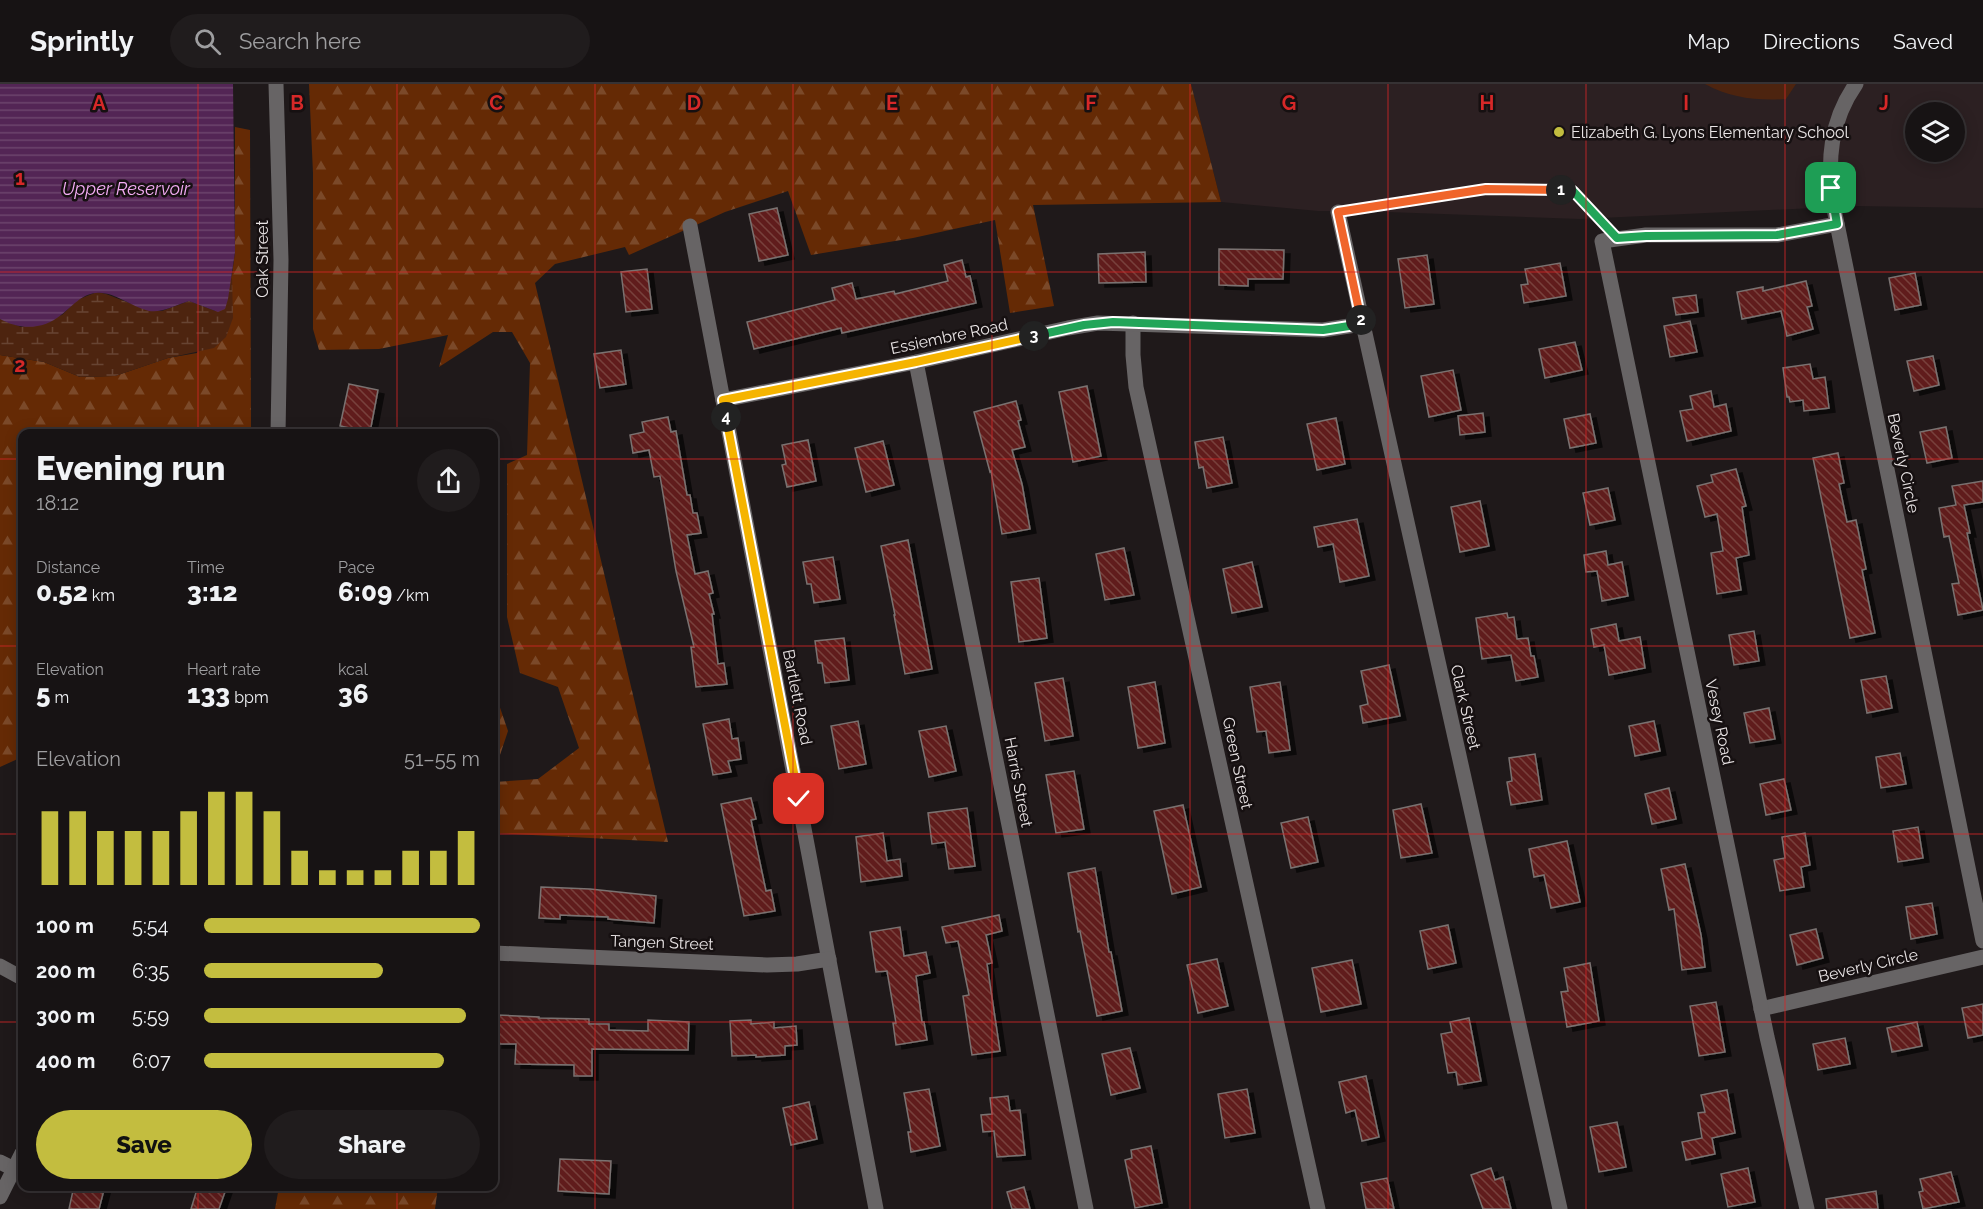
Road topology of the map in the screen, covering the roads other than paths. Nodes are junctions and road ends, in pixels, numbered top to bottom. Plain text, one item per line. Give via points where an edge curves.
1 (276, 84) edge
2 (1856, 84) edge
3 (1338, 212) road end
4 (1837, 224) junction
5 (690, 226) dead end
6 (1133, 323) junction
7 (1362, 324) junction
8 (916, 362) junction
9 (723, 400) junction
10 (278, 429) edge
11 (1983, 941) edge
12 (498, 953) edge
13 (1983, 957) edge
14 (829, 958) junction
15 (0, 966) edge
16 (18, 976) edge
17 (1761, 1009) junction
18 (7, 1166) edge
19 (0, 1197) edge
20 (876, 1209) edge
21 (1086, 1209) edge
22 (1318, 1209) edge
23 (1560, 1209) edge
24 (1807, 1209) edge

1 - 10 street, Oak Street via 281,260
2 - 4 street, Beverly Circle via 1836,122 1830,151
3 - 7 street, Clark Street
4 - 11 street, Beverly Circle
4 - 17 street, Vesey Road via 1777,235 1646,236 1602,241
5 - 9 street, Bartlett Road
6 - 7 street, Essiembre Road via 1323,330
6 - 8 street, Essiembre Road via 1076,326
6 - 22 street, Green Street via 1136,387
7 - 23 street, Clark Street
8 - 9 street, Essiembre Road
8 - 21 street, Harris Street
9 - 14 street, Bartlett Road
12 - 14 street, Tangen Street via 766,965
13 - 17 street, Beverly Circle
14 - 20 street, Bartlett Road
15 - 16 street
17 - 24 street, Vesey Road
18 - 19 street

